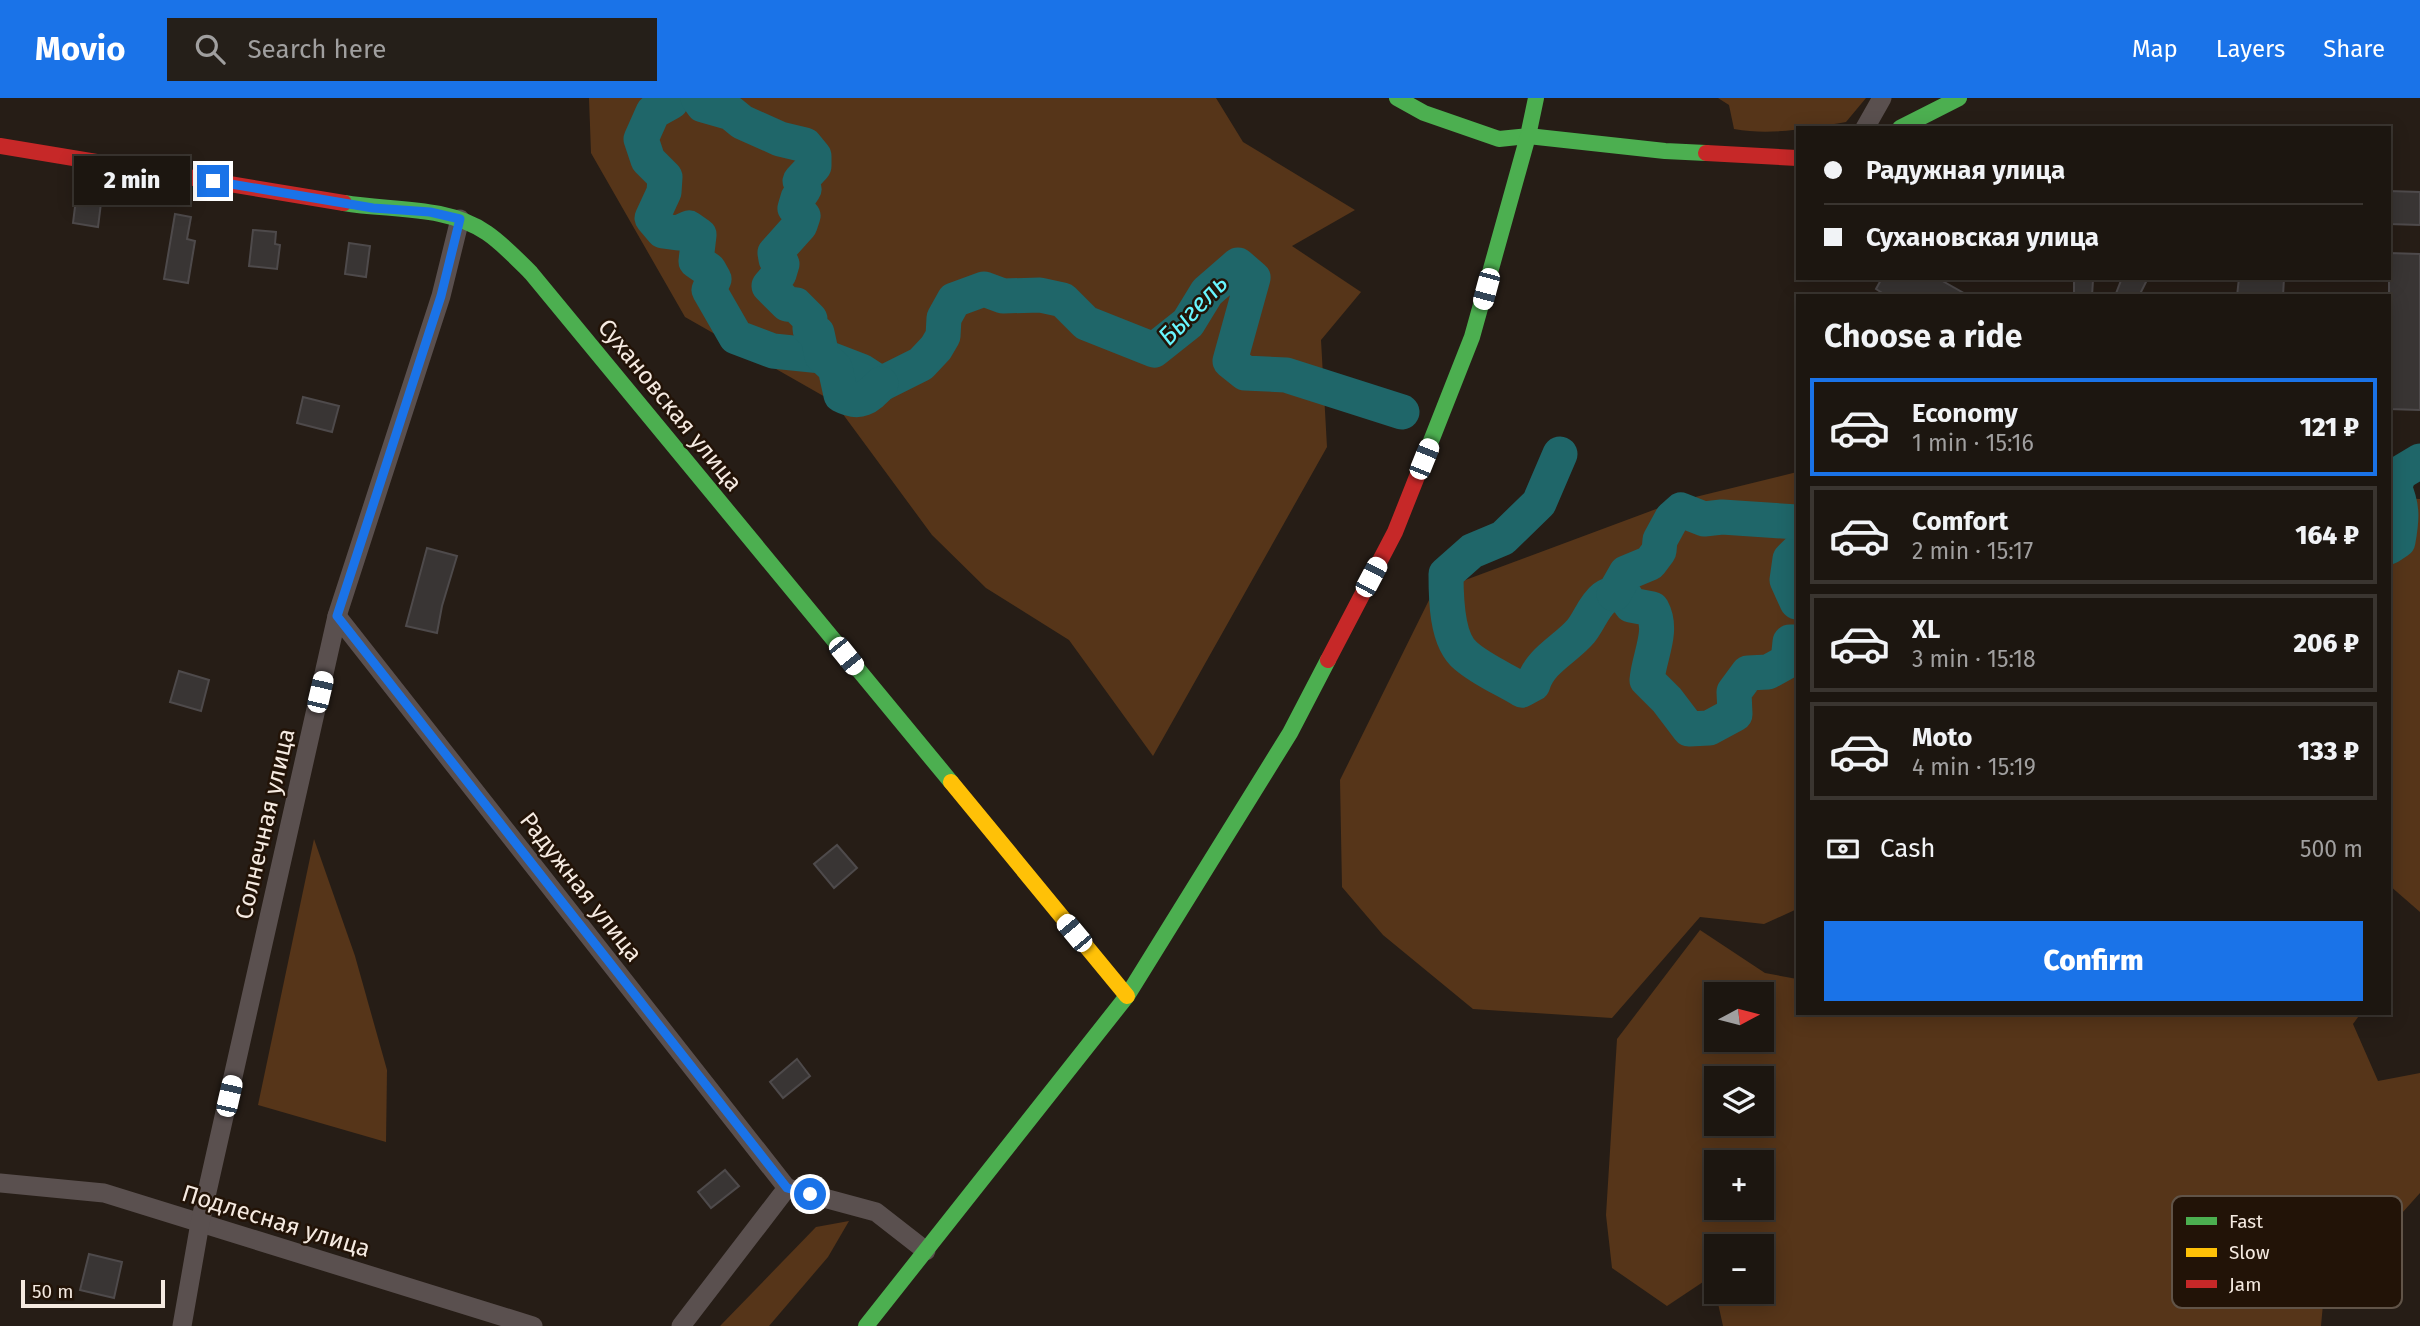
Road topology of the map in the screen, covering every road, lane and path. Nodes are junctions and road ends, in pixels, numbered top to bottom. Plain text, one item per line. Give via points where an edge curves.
1 (1396, 98) edge
2 (1536, 98) edge
3 (1882, 98) edge
4 (1959, 98) edge
5 (1866, 126) edge
6 (1904, 126) edge
7 (1528, 136) junction
8 (0, 146) edge
9 (1796, 158) edge
10 (460, 219) junction
11 (337, 616) junction
12 (1126, 996) junction
13 (0, 1183) edge
14 (787, 1188) junction
15 (200, 1223) junction
16 (926, 1251) junction
17 (182, 1326) edge
18 (533, 1326) edge
19 (681, 1326) edge
20 (866, 1326) edge

1 - 7 main road via 1424,113 1499,139
2 - 7 main road
3 - 5 street
4 - 6 main road
7 - 9 main road via 1665,151
7 - 12 main road via 1472,337 1395,532 1290,733
8 - 10 main road, Сухановская улица
10 - 11 street, Солнечная улица via 441,296
10 - 12 main road, Сухановская улица via 487,232 531,273
11 - 14 street, Радужная улица
11 - 15 street, Солнечная улица
12 - 16 main road
13 - 15 street, Подлесная улица via 104,1193
14 - 16 street via 876,1212
14 - 19 street
15 - 17 street, Солнечная улица
15 - 18 street, Подлесная улица
16 - 20 main road

